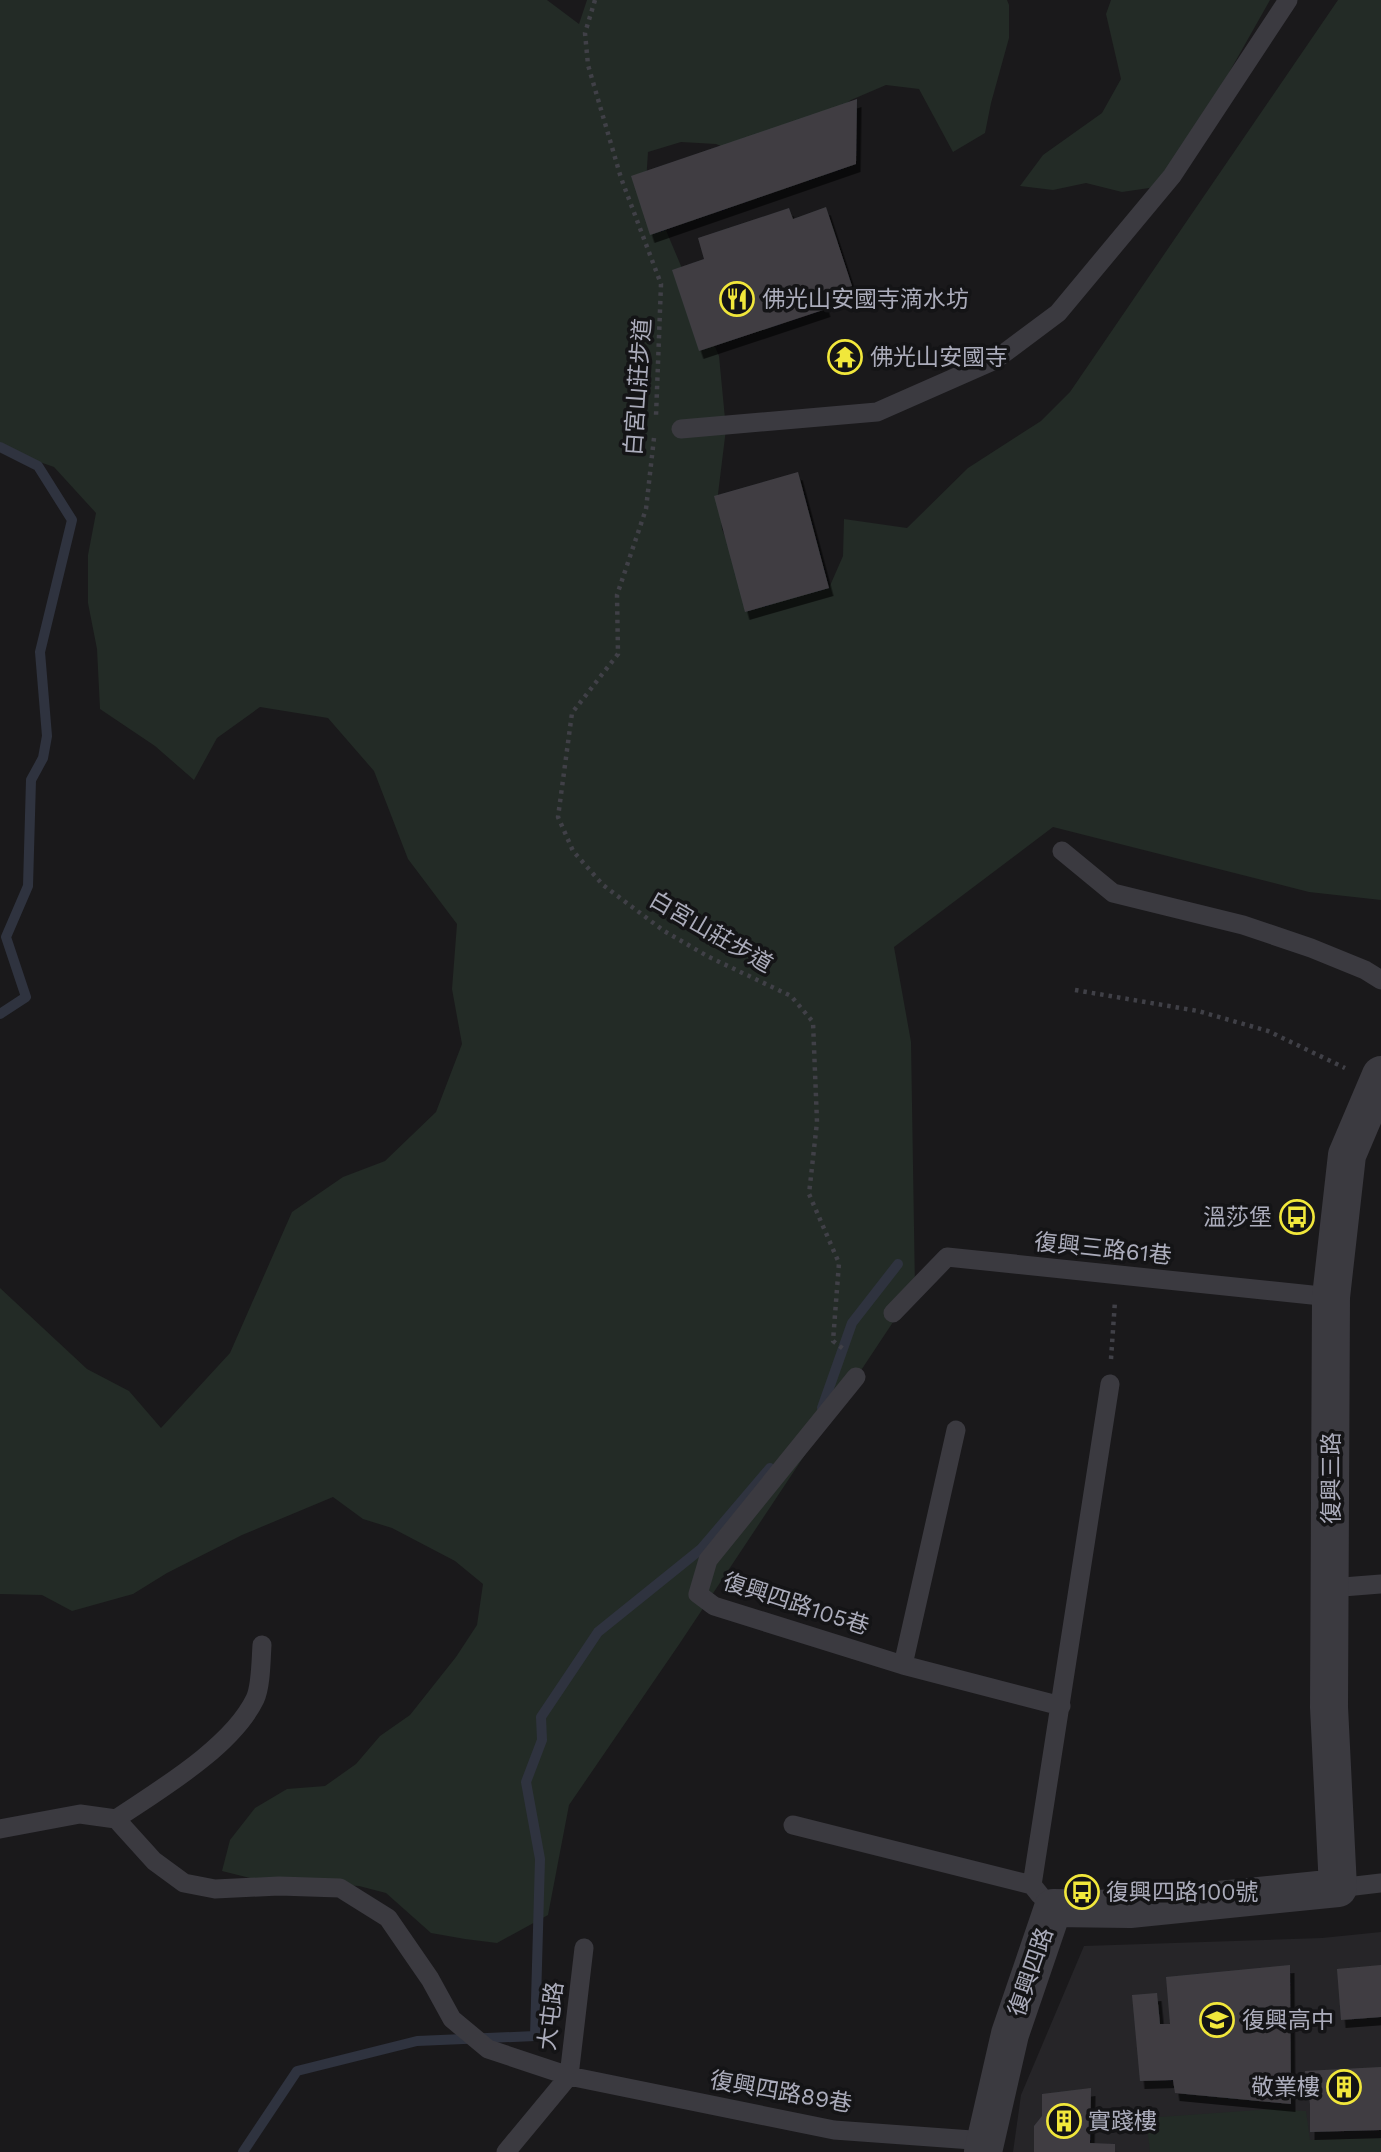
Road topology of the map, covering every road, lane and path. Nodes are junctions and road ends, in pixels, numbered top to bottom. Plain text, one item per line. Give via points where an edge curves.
1 (595, 0) edge
2 (1288, 0) edge
3 (681, 429) dead end
4 (1062, 851) dead end
5 (1381, 980) edge
6 (1075, 990) dead end
7 (1379, 1079) edge
8 (1117, 1275) junction
9 (1331, 1297) junction
10 (893, 1313) dead end
11 (856, 1377) joint
12 (1110, 1384) joint
13 (956, 1430) dead end
14 (1381, 1584) edge
15 (1330, 1588) junction
16 (262, 1645) dead end
17 (903, 1665) junction
18 (1061, 1706) junction
19 (116, 1819) junction
20 (793, 1825) dead end
21 (0, 1829) edge
22 (1381, 1883) edge
23 (1338, 1888) junction
24 (1042, 1897) junction
25 (584, 1948) dead end
26 (569, 2076) junction
27 (984, 2146) edge
28 (506, 2152) edge

1 - 11 path, 白宮山莊步道 via 585,33 589,65 621,178 661,284 656,415 646,509 617,595 618,654 572,713 558,817 573,851 603,885 709,957 791,996 813,1022 817,1122 809,1194 839,1263 833,1341 850,1354
2 - 3 lane via 1172,176 1058,313 995,360 877,412
4 - 5 lane via 1112,893 1242,925 1311,948
6 - 7 path via 1198,1012 1268,1031
7 - 9 street, 復興三路 via 1347,1155
8 - 9 lane, 復興三路61巷
8 - 10 lane, 復興三路61巷 via 947,1257
8 - 12 path
9 - 15 street, 復興三路
11 - 17 lane, 復興四路105巷 via 708,1560 698,1594 714,1606
12 - 18 lane, 復興四路
13 - 17 lane
14 - 15 lane
15 - 23 street, 復興三路 via 1329,1707
16 - 19 lane via 256,1698 229,1735
17 - 18 lane, 復興四路105巷
18 - 24 lane, 復興四路
19 - 21 lane via 80,1814
19 - 26 lane, 復興四路89巷 via 154,1861 184,1883 215,1889 340,1888 388,1918 452,2019 488,2049
20 - 24 lane
22 - 23 lane, 復興四路
23 - 24 street, 復興四路 via 1130,1909
24 - 27 street, 復興四路
25 - 26 lane, 大屯路
26 - 27 lane, 復興四路89巷 via 834,2130
26 - 28 lane, 大屯路

